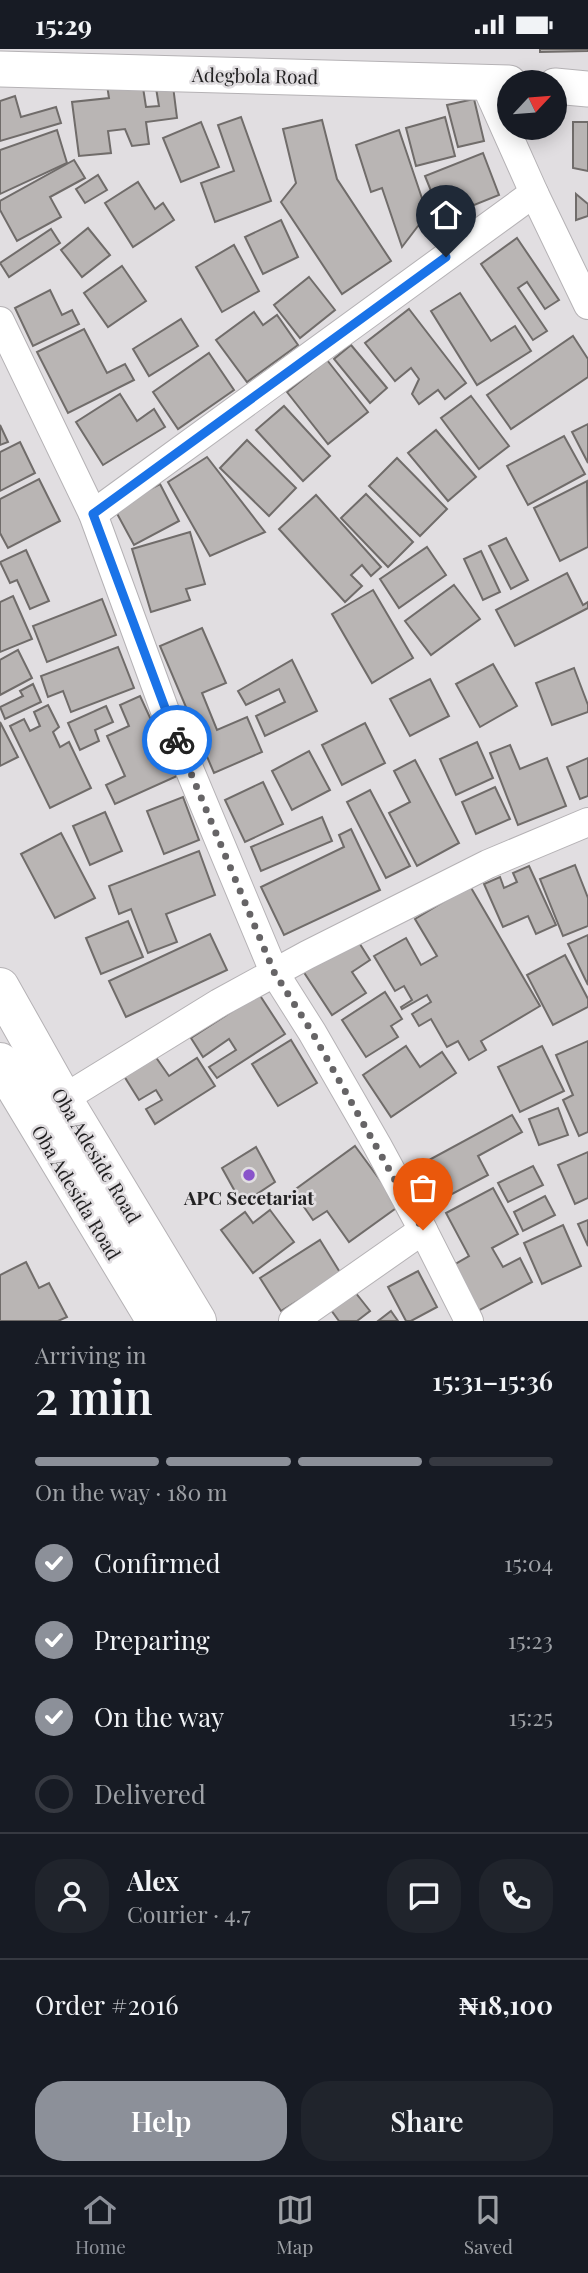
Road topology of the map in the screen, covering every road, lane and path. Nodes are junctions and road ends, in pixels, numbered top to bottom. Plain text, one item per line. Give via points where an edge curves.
1 (0, 69) edge
2 (496, 82) edge
3 (567, 87) edge
4 (588, 89) edge
5 (534, 194) junction
6 (588, 305) edge
7 (0, 321) edge
8 (93, 514) junction
9 (588, 822) edge
10 (274, 972) junction
11 (0, 987) edge
12 (0, 1062) edge
13 (63, 1099) junction
14 (423, 1230) junction
15 (156, 1321) edge
16 (197, 1321) edge
17 (293, 1321) edge
18 (469, 1321) edge

1 - 2 street, Adegbola Road
2 - 5 street
3 - 4 street
5 - 6 street
5 - 8 street
7 - 8 street
8 - 10 street via 164,711
9 - 10 street via 488,864
10 - 13 street
10 - 14 street
11 - 13 main road, Oba Adeside Road
12 - 15 main road, Oba Adesida Road
13 - 16 main road, Oba Adeside Road
14 - 17 street
14 - 18 street

